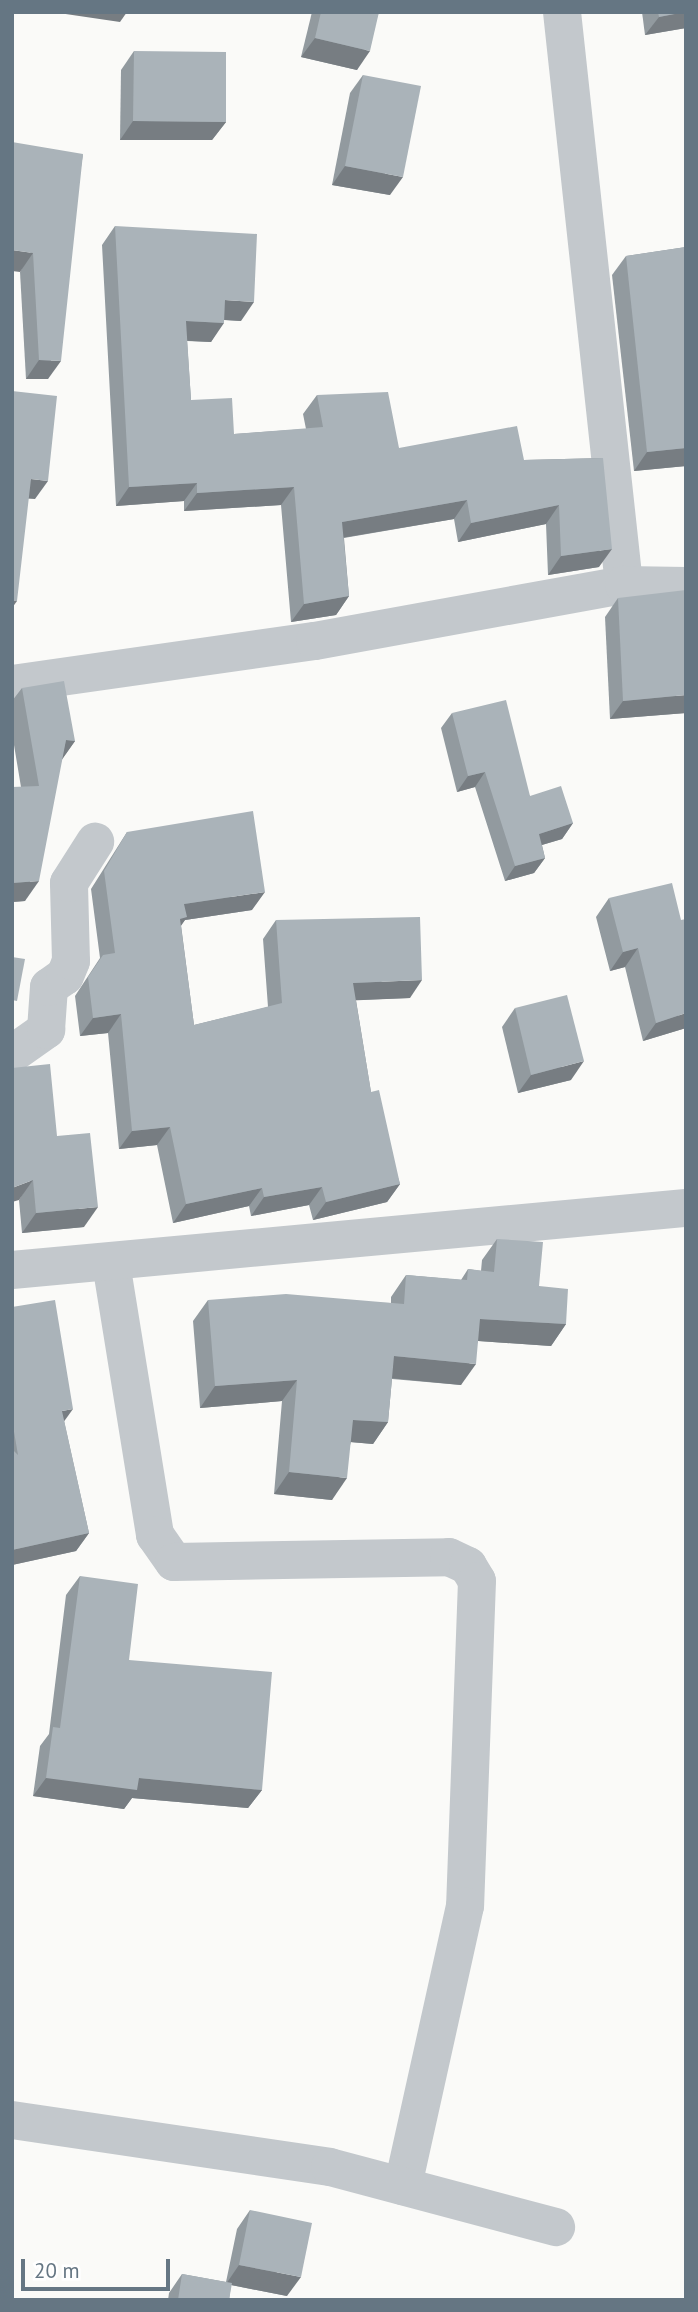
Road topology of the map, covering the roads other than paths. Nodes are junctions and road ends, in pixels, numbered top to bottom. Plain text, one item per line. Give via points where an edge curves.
1 (562, 12) edge
2 (624, 585) junction
3 (686, 586) edge
4 (12, 684) edge
5 (95, 842) dead end
6 (12, 1054) edge
7 (686, 1208) edge
8 (111, 1263) junction
9 (12, 1270) edge
10 (12, 2120) edge
11 (402, 2186) junction
12 (556, 2227) dead end

1 - 2 street
2 - 3 street
2 - 4 street via 314,641
5 - 6 street via 69,883 71,961 65,976 49,987 46,1030
7 - 8 street via 296,1240
8 - 9 street
8 - 11 street via 155,1535 174,1562 449,1557 468,1566 477,1581 466,1906
10 - 11 street via 330,2167
11 - 12 street

